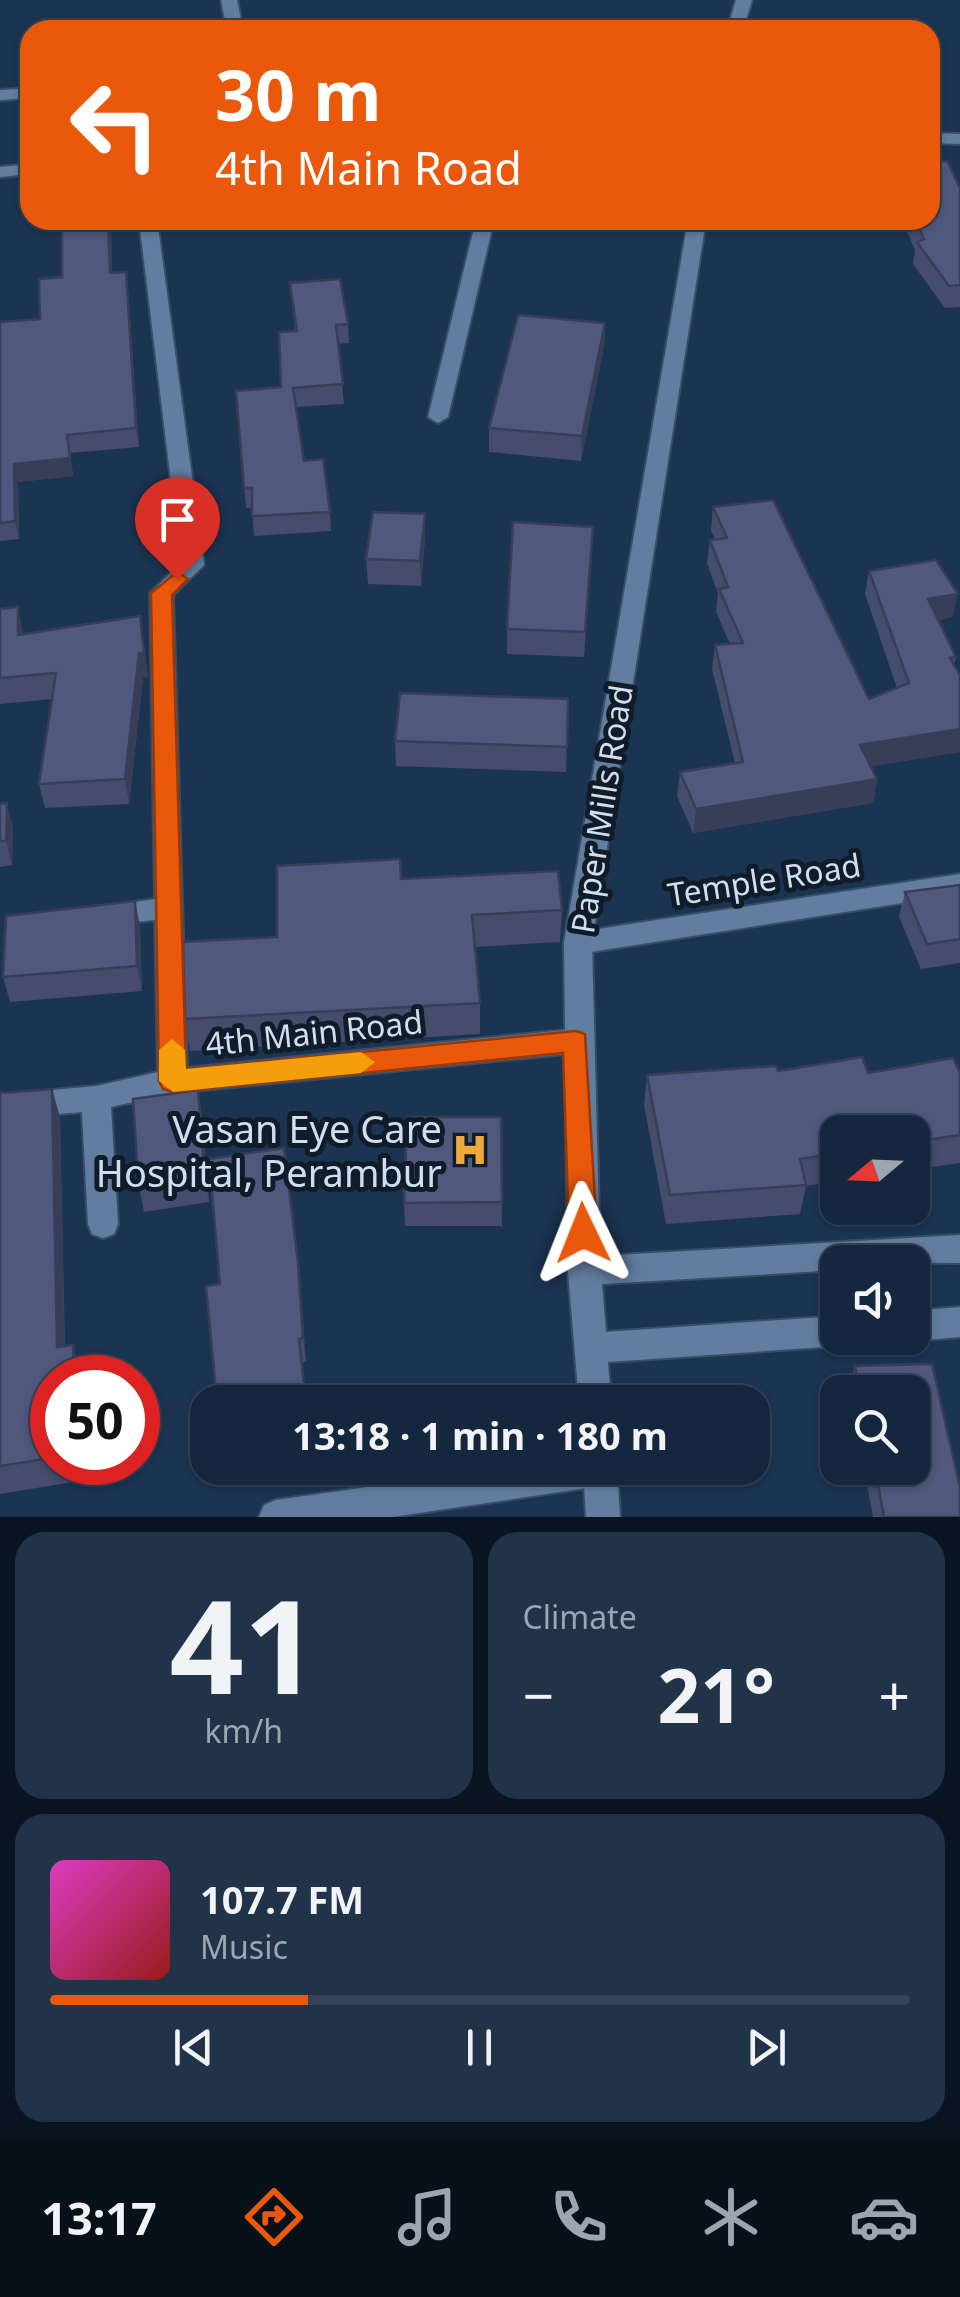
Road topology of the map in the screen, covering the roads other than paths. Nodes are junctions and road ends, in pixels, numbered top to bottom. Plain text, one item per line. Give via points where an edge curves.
1 (149, 230) edge
2 (482, 230) edge
3 (695, 230) edge
4 (438, 417) dead end
5 (960, 884) edge
6 (168, 908) junction
7 (75, 919) edge
8 (578, 944) junction
9 (576, 1041) junction
10 (173, 1081) junction
11 (96, 1098) junction
12 (0, 1107) edge
13 (103, 1224) dead end
14 (960, 1249) edge
15 (584, 1271) junction
16 (960, 1322) edge
17 (930, 1324) edge
18 (820, 1332) edge
19 (590, 1348) junction
20 (593, 1385) edge
21 (492, 1485) edge
22 (601, 1485) edge
23 (276, 1517) edge
24 (603, 1517) edge

1 - 6 street via 193,565 162,593
2 - 4 street
3 - 8 street, Paper Mills Road
5 - 8 street, Temple Road
6 - 7 street
6 - 10 street
8 - 9 street, Paper Mills Road
9 - 10 street, 4th Main Road
9 - 15 street, Paper Mills Road
10 - 11 street, 4th Main Road
11 - 12 street, 4th Main Road
11 - 13 street
14 - 15 street
15 - 19 street, Paper Mills Road
16 - 17 street
18 - 19 street
19 - 20 street, Paper Mills Road
21 - 23 street
22 - 24 street

